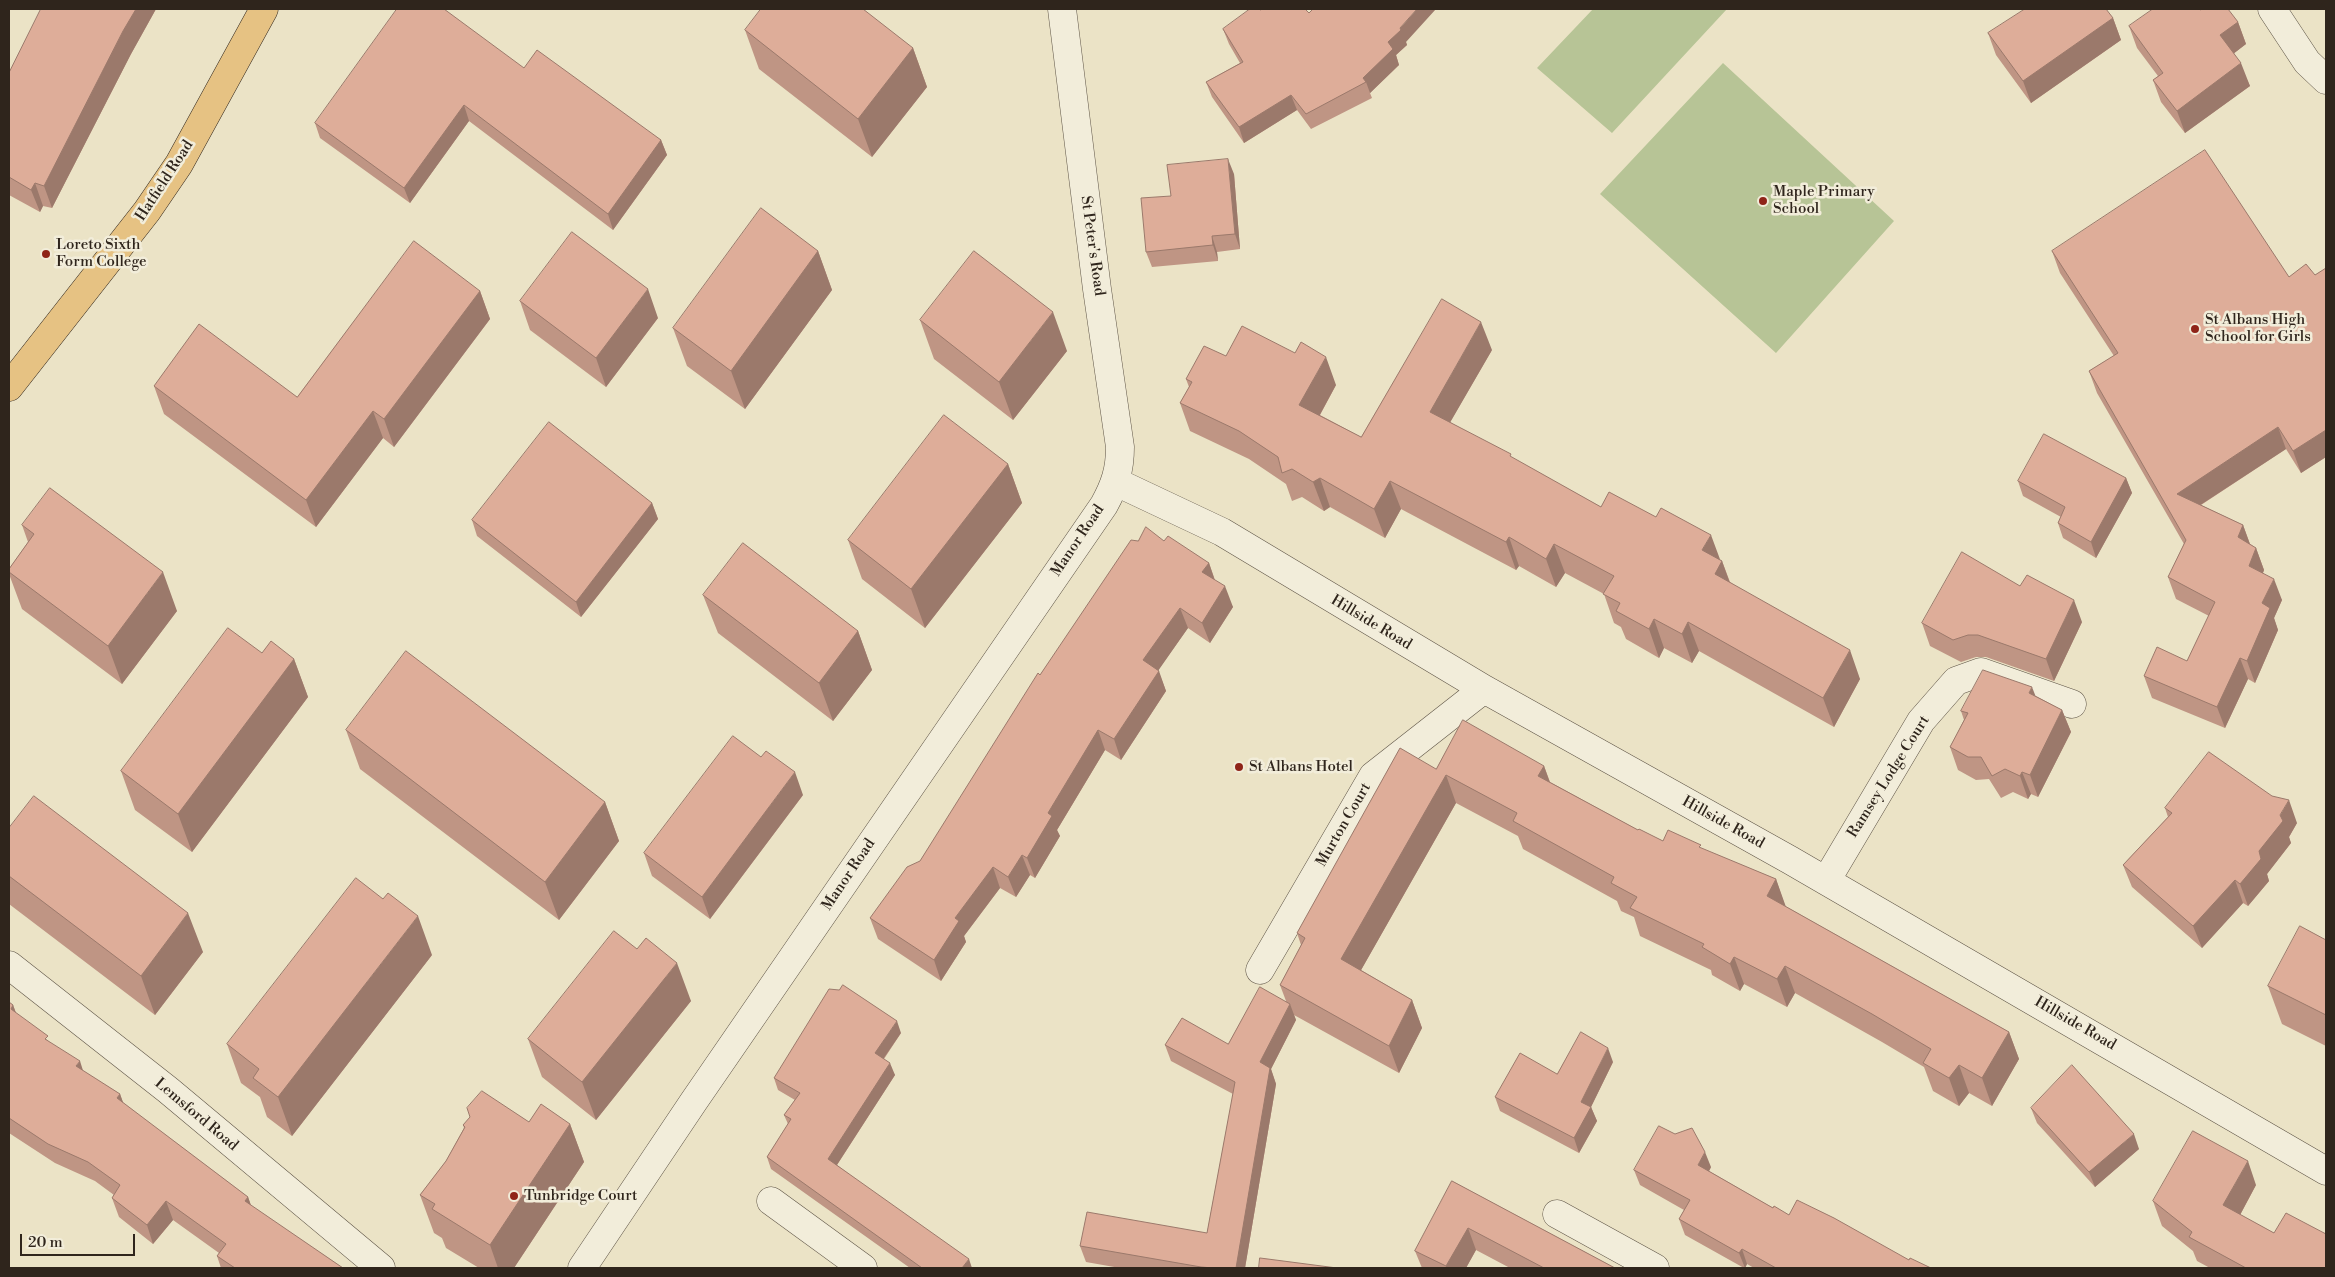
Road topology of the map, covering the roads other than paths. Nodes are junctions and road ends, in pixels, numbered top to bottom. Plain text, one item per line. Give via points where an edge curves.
1 (264, 9) edge
2 (1062, 9) edge
3 (2272, 9) edge
4 (2326, 80) edge
5 (9, 387) edge
6 (1116, 482) junction
7 (1484, 689) junction
8 (2072, 704) dead end
9 (1826, 881) junction
10 (9, 965) edge
11 (1260, 970) dead end
12 (2323, 1163) edge
13 (772, 1201) dead end
14 (1557, 1214) dead end
15 (381, 1268) edge
16 (582, 1268) edge
17 (863, 1268) edge
18 (1655, 1268) edge

1 - 5 main road, Hatfield Road via 179,164 147,211
2 - 6 street, St Peter's Road via 1120,447
3 - 4 street via 2307,62
6 - 7 street, Hillside Road via 1222,532
6 - 16 street, Manor Road via 1104,505
7 - 9 street, Hillside Road
7 - 11 street, Murton Court via 1373,776
8 - 9 street, Ramsey Lodge Court via 1981,672 1956,680 1921,721
9 - 12 street, Hillside Road
10 - 15 street, Lemsford Road via 160,1084
13 - 17 street
14 - 18 street

